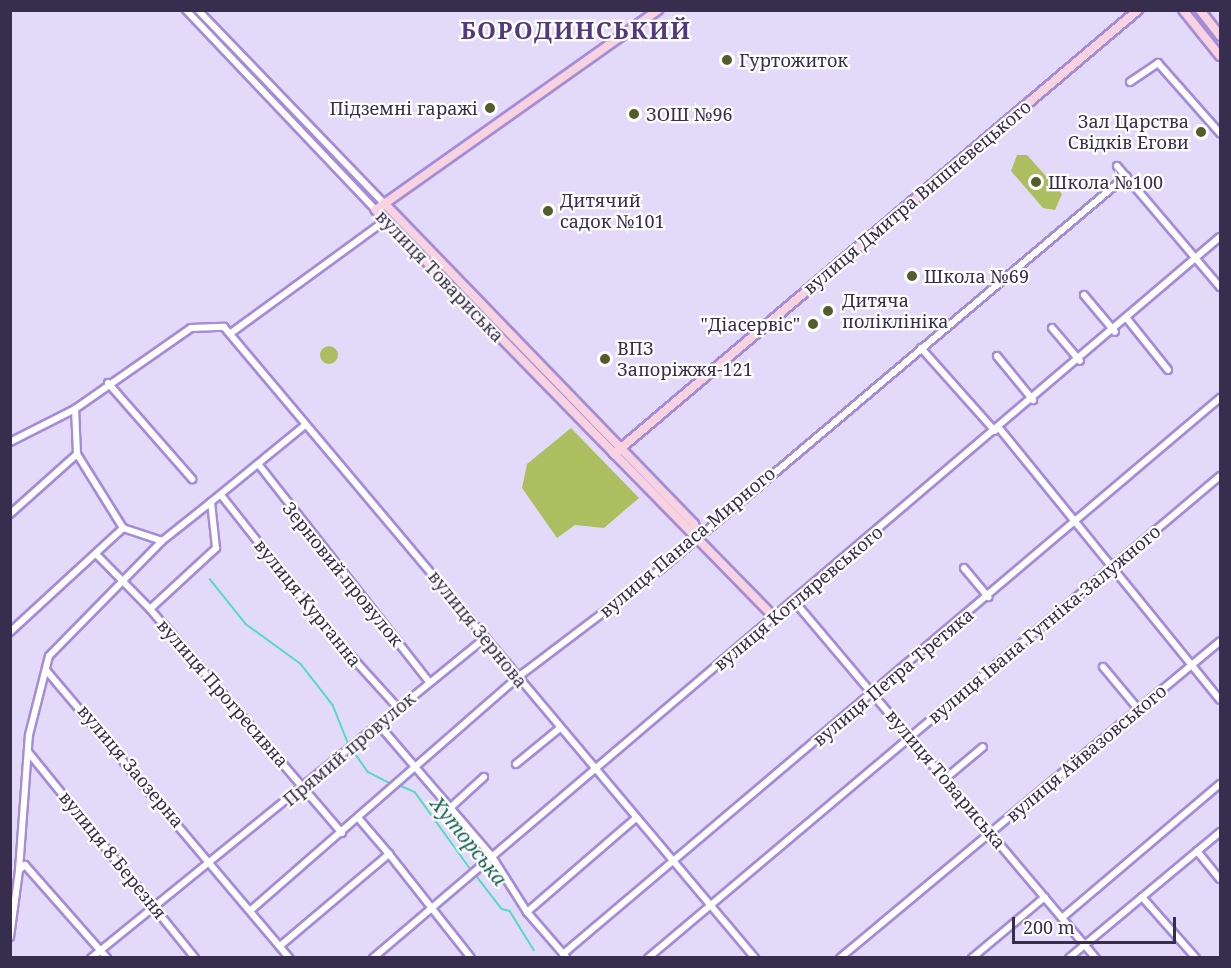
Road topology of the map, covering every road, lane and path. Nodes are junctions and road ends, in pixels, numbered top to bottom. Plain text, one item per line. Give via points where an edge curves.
1 (186, 10) edge
2 (198, 10) edge
3 (658, 10) edge
4 (1138, 10) edge
5 (1183, 10) edge
6 (1200, 10) edge
7 (1221, 36) edge
8 (1221, 56) edge
9 (1130, 82) dead end
10 (313, 130) junction
11 (1221, 133) edge
12 (307, 137) junction
13 (1117, 166) dead end
14 (1126, 176) junction
15 (384, 203) junction
16 (376, 210) junction
17 (386, 220) junction
18 (1221, 237) edge
19 (1196, 258) junction
20 (1221, 287) edge
21 (1084, 295) dead end
22 (1128, 320) junction
23 (1052, 328) dead end
24 (1115, 332) junction
25 (231, 333) junction
26 (921, 348) junction
27 (997, 356) dead end
28 (1080, 361) junction
29 (1168, 370) dead end
30 (108, 382) junction
31 (1221, 398) edge
32 (1033, 400) junction
33 (75, 409) junction
34 (305, 425) junction
35 (997, 429) junction
36 (603, 437) junction
37 (10, 442) edge
38 (621, 447) junction
39 (78, 454) junction
40 (614, 454) junction
41 (259, 465) junction
42 (1221, 476) edge
43 (192, 479) dead end
44 (221, 495) junction
45 (211, 502) junction
46 (10, 514) edge
47 (1074, 526) junction
48 (691, 527) junction
49 (123, 528) junction
50 (699, 537) junction
51 (162, 541) junction
52 (96, 554) junction
53 (964, 568) dead end
54 (1110, 568) junction
55 (124, 583) junction
56 (988, 597) junction
57 (794, 601) junction
58 (150, 609) junction
59 (774, 617) junction
60 (10, 632) edge
61 (485, 638) junction
62 (1221, 641) edge
63 (1190, 665) junction
64 (1103, 667) dead end
65 (46, 670) junction
66 (518, 679) junction
67 (429, 682) junction
68 (874, 694) junction
69 (1221, 700) edge
70 (398, 708) junction
71 (1139, 710) junction
72 (379, 725) junction
73 (560, 728) junction
74 (911, 736) junction
75 (983, 747) dead end
76 (29, 753) junction
77 (516, 764) dead end
78 (595, 768) junction
79 (416, 770) junction
80 (484, 777) dead end
81 (946, 778) junction
82 (1221, 784) edge
83 (305, 787) junction
84 (450, 808) junction
85 (636, 818) junction
86 (359, 819) junction
87 (1221, 832) edge
88 (342, 833) junction
89 (992, 833) junction
90 (1197, 851) junction
91 (389, 854) junction
92 (491, 855) junction
93 (673, 861) junction
94 (212, 862) junction
95 (19, 870) junction
96 (1221, 879) edge
97 (1045, 897) junction
98 (1142, 897) junction
99 (710, 905) junction
100 (432, 906) junction
101 (154, 907) junction
102 (251, 910) junction
103 (527, 912) junction
104 (1063, 916) junction
105 (10, 938) edge
106 (1085, 944) junction
107 (280, 946) junction
108 (101, 950) junction
109 (565, 956) edge
110 (91, 957) edge
111 (107, 957) edge
112 (195, 957) edge
113 (289, 957) edge
114 (373, 957) edge
115 (471, 957) edge
116 (648, 957) edge
117 (755, 957) edge
118 (840, 957) edge
119 (972, 957) edge
120 (1069, 957) edge
121 (1096, 957) edge
122 (1196, 957) edge

1 - 12 street, вулиця Товариська
2 - 10 street, вулиця Товариська
3 - 15 street
4 - 38 street, вулиця Дмитра Вишневецького
5 - 8 street
6 - 7 street
9 - 11 street via 1158,63
10 - 12 street
10 - 15 street, вулиця Товариська
12 - 16 street, вулиця Товариська
13 - 14 street
14 - 19 street
14 - 26 street, вулиця Панаса Мирного
15 - 16 street
15 - 36 street, вулиця Товариська
16 - 17 street, вулиця Товариська
17 - 25 street
17 - 36 street, вулиця Товариська
18 - 19 street, вулиця Котляревського
19 - 20 street
19 - 22 street, вулиця Котляревського
21 - 24 street
22 - 24 street, вулиця Котляревського
22 - 29 street
23 - 28 street
24 - 28 street, вулиця Котляревського
25 - 30 street via 214,323 191,328
25 - 34 street, вулиця Зернова
26 - 35 street
26 - 50 street, вулиця Панаса Мирного
27 - 32 street
28 - 32 street, вулиця Котляревського
30 - 33 street
30 - 43 street
31 - 47 street, вулиця Петра Третяка
32 - 35 street, вулиця Котляревського
33 - 37 street
33 - 39 street
34 - 41 street
34 - 61 street, вулиця Зернова
35 - 47 street
35 - 57 street, вулиця Котляревського
36 - 38 street, вулиця Товариська
36 - 40 street, вулиця Товариська
38 - 40 street, вулиця Дмитра Вишневецького
38 - 48 street, вулиця Товариська
39 - 46 street
39 - 49 street
40 - 48 street, вулиця Товариська
41 - 44 street
41 - 67 street, Зерновий провулок
42 - 54 street, вулиця Івана Гутніка-Залужного
44 - 45 street
44 - 70 street, вулиця Курганна via 330,633
45 - 51 street
45 - 58 street via 216,548
47 - 54 street
47 - 56 street, вулиця Петра Третяка
48 - 50 street, вулиця Товариська
49 - 51 street
49 - 52 street
50 - 59 street, вулиця Товариська
50 - 66 street, вулиця Панаса Мирного
51 - 55 street
52 - 55 street, вулиця Прогресивна
52 - 60 street
53 - 56 street
54 - 63 street
54 - 74 street, вулиця Івана Гутніка-Залужного
55 - 58 street, вулиця Прогресивна
55 - 65 street via 60,640
56 - 68 street, вулиця Петра Третяка
57 - 59 street, вулиця Котляревського
57 - 68 street, вулиця Товариська
58 - 83 street, вулиця Прогресивна
59 - 78 street, вулиця Котляревського
61 - 66 street, вулиця Зернова
61 - 67 street, Прямий провулок
62 - 63 street, вулиця Айвазовського
63 - 69 street
63 - 71 street, вулиця Айвазовського
64 - 71 street
65 - 76 street
65 - 94 street, вулиця Заозерна
66 - 73 street, вулиця Зернова
66 - 79 street, вулиця Панаса Мирного
67 - 70 street, Прямий провулок
68 - 74 street, вулиця Товариська
68 - 93 street, вулиця Петра Третяка
70 - 72 street, Прямий провулок
71 - 89 street, вулиця Айвазовського
72 - 79 street
72 - 83 street, Прямий провулок
73 - 77 street
73 - 78 street, вулиця Зернова
74 - 81 street, вулиця Товариська
74 - 99 street, вулиця Івана Гутніка-Залужного
75 - 81 street
76 - 95 street
76 - 101 street, вулиця 8 Березня
78 - 85 street, вулиця Зернова
78 - 92 street, вулиця Котляревського
79 - 84 street
79 - 86 street, вулиця Панаса Мирного
80 - 84 street
81 - 89 street, вулиця Товариська
82 - 104 street
83 - 88 street, вулиця Прогресивна
83 - 94 street, Прямий провулок
84 - 92 street
85 - 93 street, вулиця Зернова
85 - 103 street
86 - 88 street, вулиця Панаса Мирного
86 - 91 street
87 - 90 street
88 - 102 street, вулиця Панаса Мирного
89 - 97 street, вулиця Товариська
89 - 118 street, вулиця Айвазовського
90 - 96 street
90 - 98 street
91 - 100 street
91 - 107 street
92 - 100 street, вулиця Котляревського
92 - 103 street
93 - 99 street, вулиця Зернова
93 - 109 street, вулиця Петра Третяка
94 - 101 street, Прямий провулок
94 - 102 street, вулиця Заозерна
95 - 105 street
95 - 108 street via 25,865 35,871
97 - 104 street, вулиця Товариська
97 - 119 street
98 - 106 street
98 - 122 street
99 - 116 street, вулиця Івана Гутніка-Залужного
99 - 117 street, вулиця Зернова
100 - 114 street, вулиця Котляревського
100 - 115 street
101 - 108 street, Прямий провулок
101 - 112 street, вулиця 8 Березня
102 - 107 street, вулиця Заозерна
103 - 109 street
104 - 106 street, вулиця Товариська
106 - 120 street
106 - 121 street, вулиця Товариська
107 - 113 street, вулиця Заозерна
108 - 110 street, Прямий провулок
108 - 111 street

